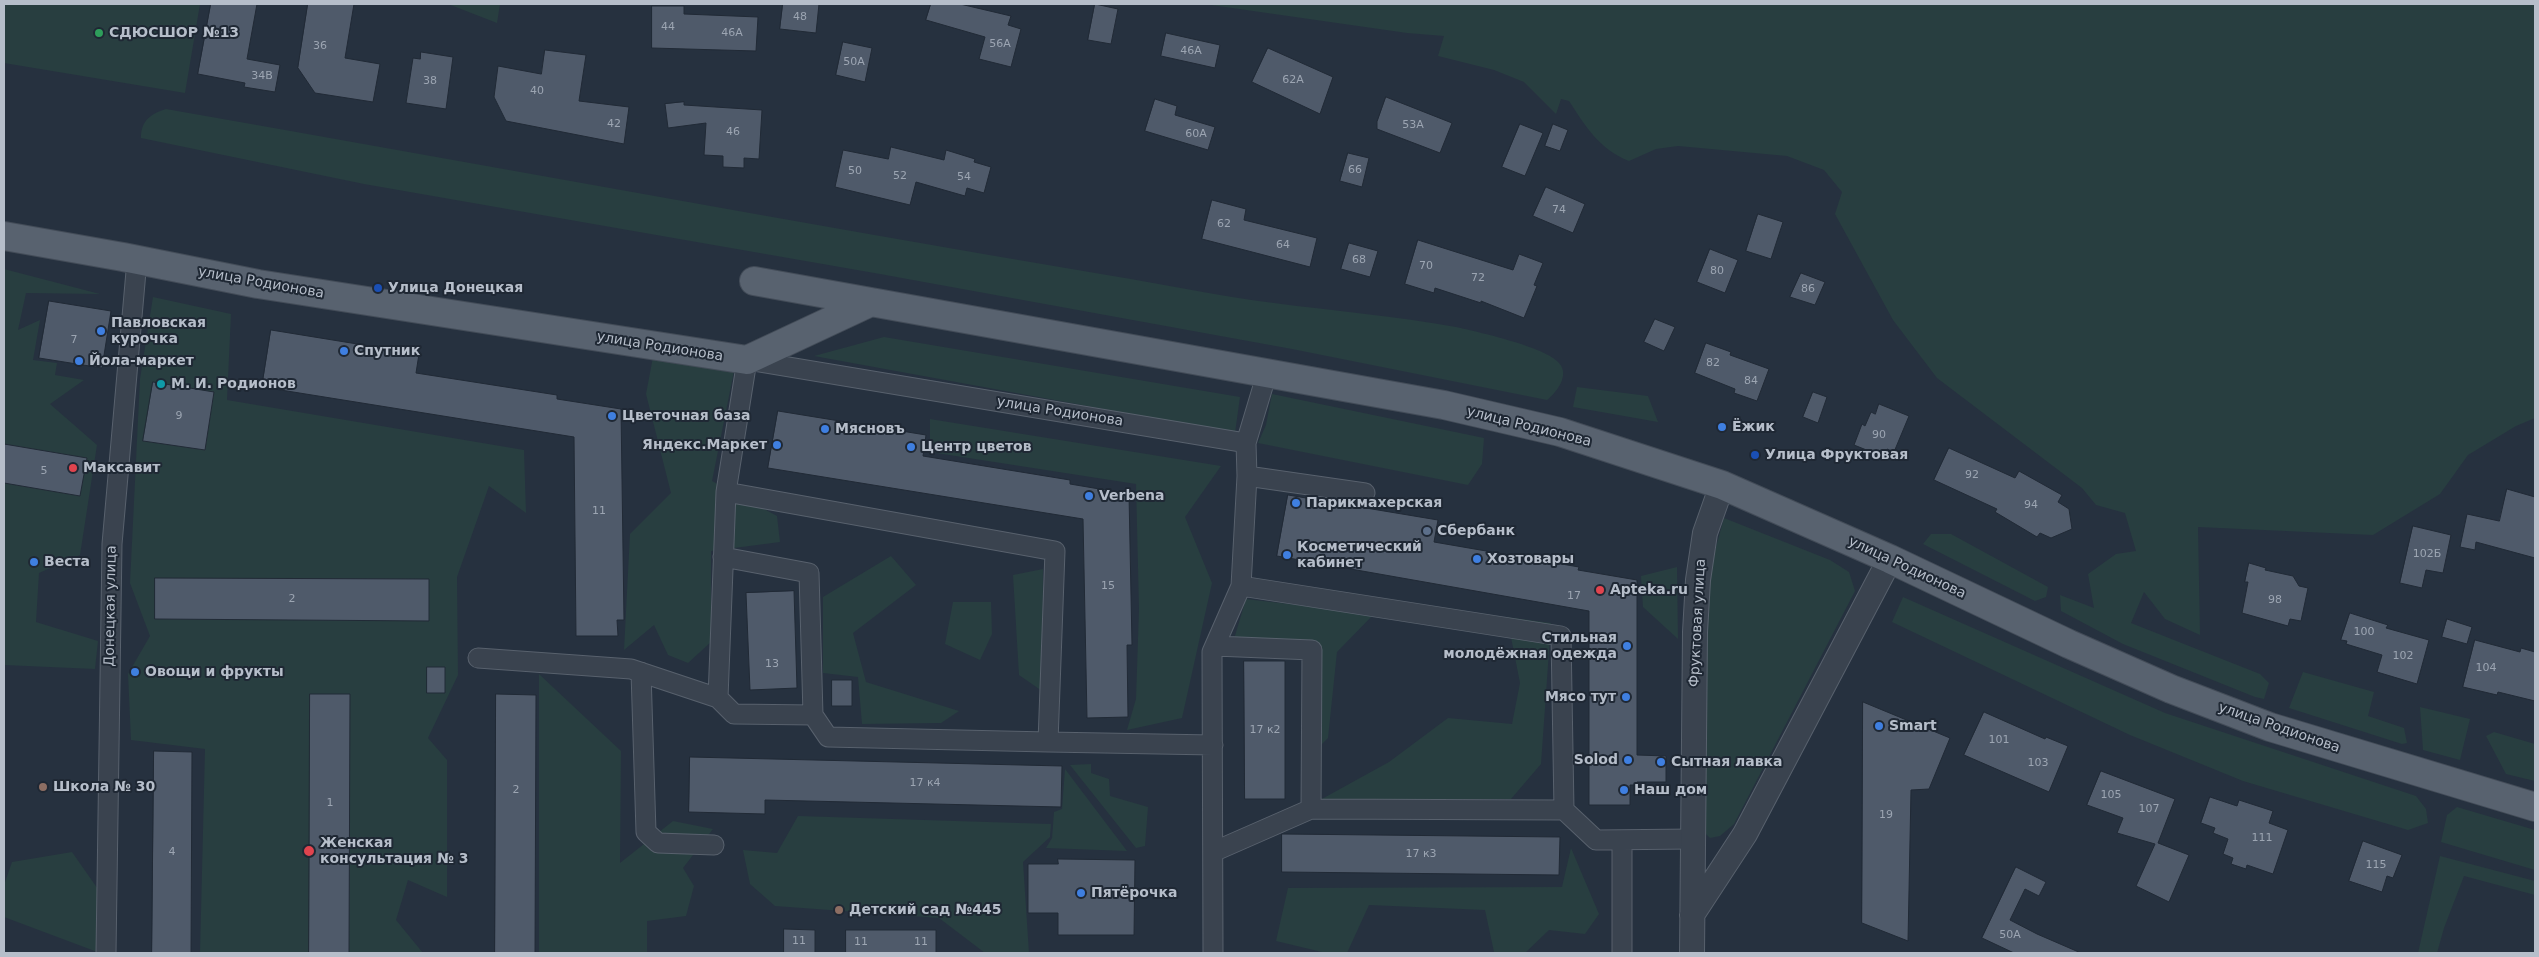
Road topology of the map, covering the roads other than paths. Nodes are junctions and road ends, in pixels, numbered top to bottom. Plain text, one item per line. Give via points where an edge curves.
1 (4, 236) edge
2 (137, 260) junction
3 (754, 281) dead end
4 (872, 302) junction
5 (747, 360) junction
6 (1267, 373) junction
7 (1246, 443) junction
8 (1247, 476) junction
9 (1722, 485) junction
10 (726, 492) junction
11 (1365, 493) dead end
12 (723, 557) junction
13 (1890, 559) junction
14 (1241, 586) junction
15 (1215, 646) junction
16 (478, 658) dead end
17 (641, 672) junction
18 (718, 698) junction
19 (813, 715) junction
20 (1048, 742) junction
21 (1212, 745) junction
22 (2535, 807) edge
23 (1311, 809) junction
24 (1564, 810) junction
25 (1693, 839) junction
26 (1622, 840) junction
27 (714, 845) dead end
28 (1735, 849) junction
29 (1213, 852) junction
30 (1692, 915) junction
31 (106, 953) edge
32 (1213, 953) edge
33 (1622, 953) edge
34 (1692, 953) edge

1 - 2 main road, улица Родионова
2 - 5 main road, улица Родионова via 258,284
2 - 31 street, Донецкая улица via 112,544
3 - 4 main road, улица Родионова
4 - 5 main road
4 - 6 main road, улица Родионова
5 - 7 street, улица Родионова
5 - 10 street
6 - 7 street
6 - 9 main road, улица Родионова via 1444,406 1560,432
7 - 8 street
8 - 11 street
8 - 14 street
9 - 13 main road, улица Родионова
9 - 25 street, Фруктовая улица via 1705,533 1698,580
10 - 12 street
10 - 20 street via 1054,551
12 - 18 street
12 - 19 street via 809,573
13 - 22 main road, улица Родионова via 2069,644 2270,727
13 - 28 street
14 - 15 street
14 - 24 street via 1561,636
15 - 21 street via 1212,652
15 - 23 street via 1312,650
16 - 17 street
17 - 18 street
17 - 27 street via 646,832 658,843
18 - 19 street via 734,714
19 - 20 street via 828,737
20 - 21 street
21 - 29 street
23 - 24 street
23 - 29 street
24 - 26 street via 1596,840
25 - 26 street
25 - 28 street via 1709,849
25 - 30 street, Фруктовая улица
26 - 33 street
28 - 30 street
29 - 32 street
30 - 34 street, Фруктовая улица

